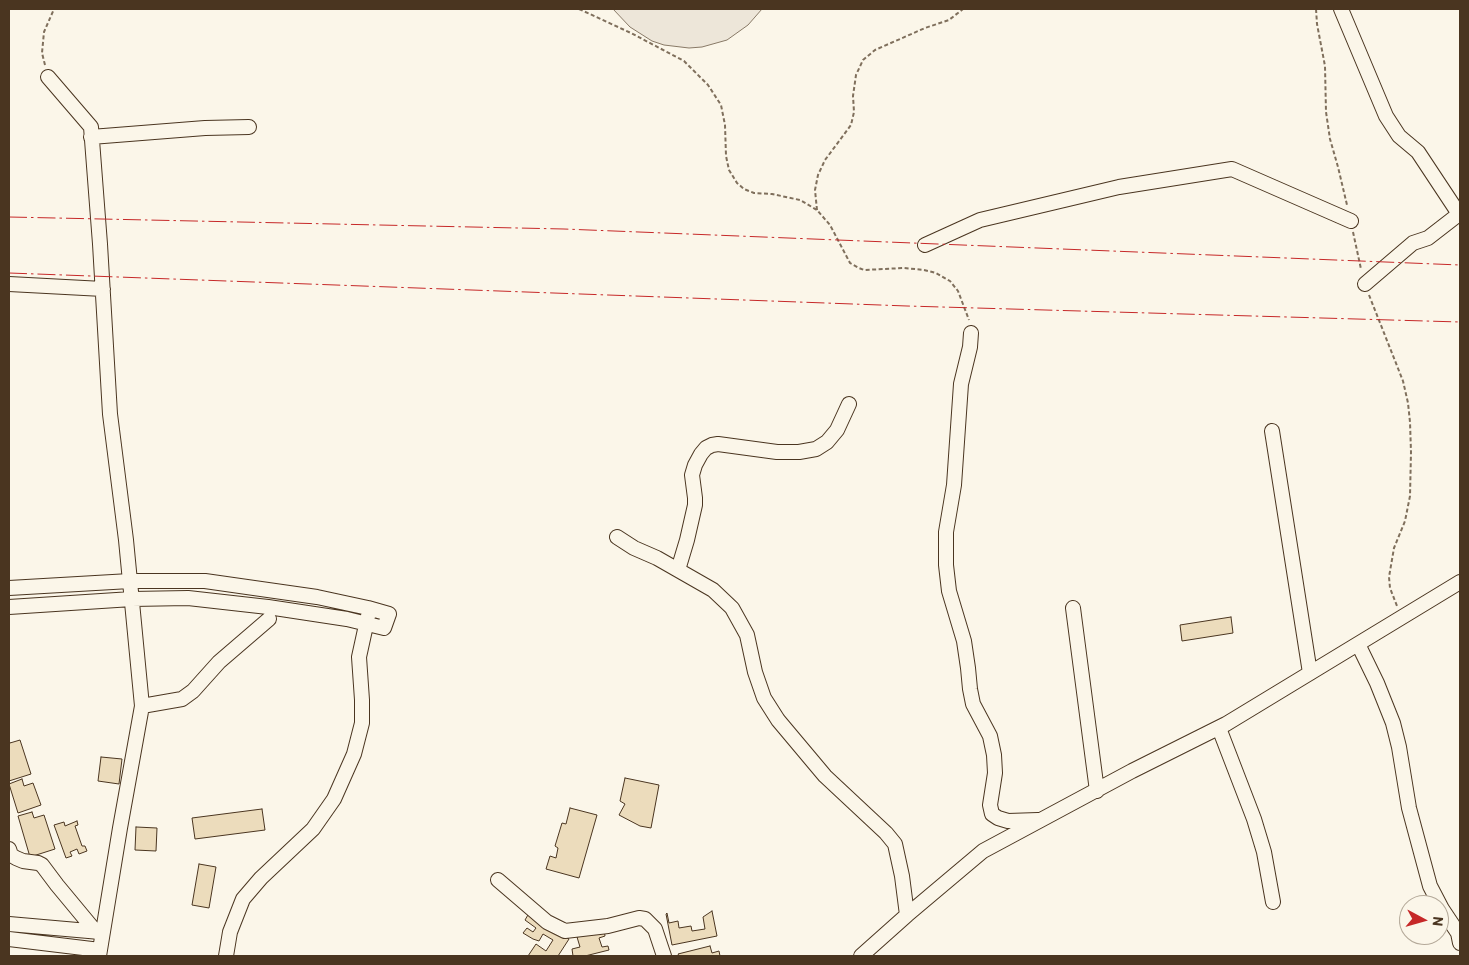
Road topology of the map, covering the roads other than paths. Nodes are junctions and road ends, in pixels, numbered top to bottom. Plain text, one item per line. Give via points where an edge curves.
1 (1341, 9) edge
2 (48, 78) road end
3 (249, 127) dead end
4 (92, 137) junction
5 (1459, 214) edge
6 (1351, 221) road end
7 (926, 245) dead end
8 (9, 284) edge
9 (1365, 284) road end
10 (103, 289) junction
11 (972, 333) road end
12 (849, 404) dead end
13 (1272, 431) dead end
14 (617, 537) dead end
15 (678, 570) junction
16 (130, 581) junction
17 (1460, 582) edge
18 (9, 588) edge
19 (132, 599) junction
20 (9, 607) edge
21 (370, 608) junction
22 (1073, 608) dead end
23 (269, 619) dead end
24 (366, 624) junction
25 (1358, 644) junction
26 (1310, 673) junction
27 (142, 706) junction
28 (1219, 728) junction
29 (1097, 791) junction
30 (1042, 819) junction
31 (10, 853) edge
32 (498, 880) dead end
33 (1273, 902) dead end
34 (907, 915) junction
35 (9, 924) edge
36 (100, 932) junction
37 (9, 939) edge
38 (1460, 943) edge
39 (100, 953) edge
40 (226, 956) edge
41 (664, 956) edge
42 (861, 956) edge

1 - 5 street via 1386,116 1399,136 1418,152
2 - 4 street via 91,127
3 - 4 street
4 - 10 street
5 - 9 street via 1428,238 1413,243
6 - 7 street via 1232,170 1119,187 980,220
8 - 10 street
10 - 16 street via 110,414
11 - 30 street via 961,384 954,485 946,532 949,591 964,641 973,704 990,736 994,755 992,814 1008,822
12 - 15 street via 837,430 816,449 777,452 718,444 706,448 692,476 695,505
13 - 26 street
14 - 15 street
15 - 34 street via 713,590 732,608 747,635 764,698 778,720 825,776 892,838
16 - 18 street
16 - 19 street
16 - 21 street via 205,581
17 - 25 street
19 - 20 street
19 - 24 street via 188,598 268,607
19 - 27 street
21 - 24 street
21 - 24 street via 389,614 384,628
22 - 29 street
23 - 27 street via 182,699
24 - 40 street via 359,657 362,722 354,754 334,799 313,829 243,898 230,932
25 - 26 street
25 - 38 street via 1393,723 1409,808 1430,886 1458,933
26 - 28 street
27 - 36 street
28 - 29 street
28 - 33 street via 1254,819
29 - 30 street
30 - 34 street via 983,851
31 - 36 street via 23,861 42,865 56,885
32 - 41 street via 547,922 565,930 646,919 655,929
34 - 42 street
35 - 36 street
36 - 39 street
37 - 39 street

